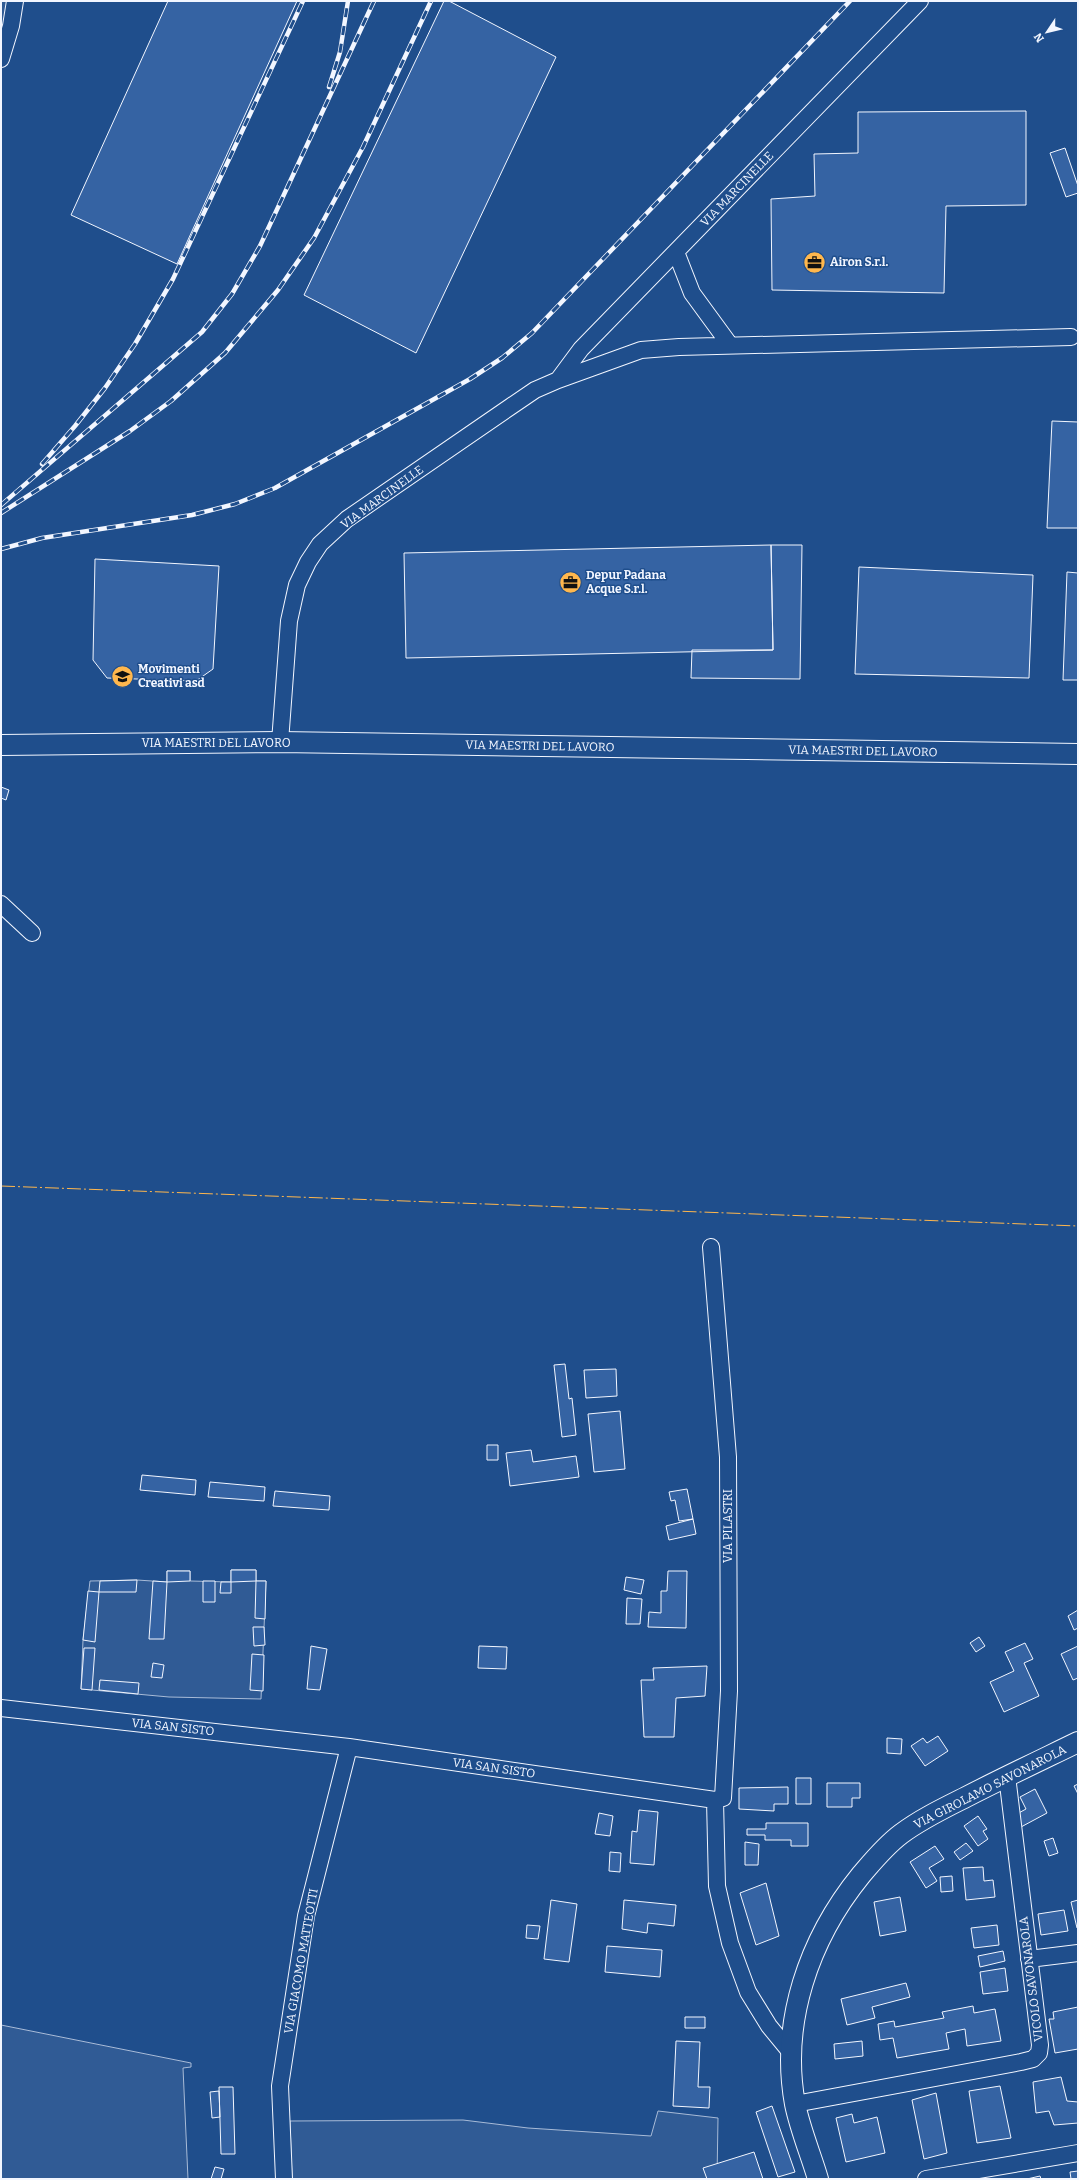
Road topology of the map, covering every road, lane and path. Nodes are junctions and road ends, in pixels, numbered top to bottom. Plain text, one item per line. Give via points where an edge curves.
1 (15, 1) edge
2 (920, 1) edge
3 (1, 59) edge
4 (676, 252) junction
5 (1071, 337) dead end
6 (730, 345) junction
7 (558, 380) junction
8 (280, 742) junction
9 (1, 745) edge
10 (1078, 754) edge
11 (1, 904) edge
12 (32, 933) dead end
13 (711, 1247) dead end
14 (1, 1708) edge
15 (1078, 1742) edge
16 (349, 1747) junction
17 (1007, 1776) junction
18 (716, 1800) junction
19 (1078, 1953) edge
20 (1029, 1959) junction
21 (792, 2054) junction
22 (795, 2104) junction
23 (1078, 2153) edge
24 (284, 2179) edge
25 (818, 2179) edge
26 (926, 2179) edge

1 - 3 street
2 - 4 street, VIA MARCINELLE
4 - 6 street via 692,293
4 - 7 street, VIA MARCINELLE via 581,349
5 - 6 street, VIA MARCINELLE
6 - 7 street, VIA MARCINELLE via 641,350
7 - 8 street, VIA MARCINELLE via 535,390 347,519 320,544 297,585 289,621
8 - 9 street, VIA MAESTRI DEL LAVORO
8 - 10 street, VIA MAESTRI DEL LAVORO
11 - 12 street
13 - 18 street, VIA PILASTRI via 728,1457 729,1690 723,1798
14 - 16 street, VIA SAN SISTO
15 - 17 street, VIA GIROLAMO SAVONAROLA
16 - 18 street, VIA SAN SISTO
16 - 24 street, VIA GIACOMO MATTEOTTI via 306,1916 282,2078
17 - 20 street, VICOLO SAVONAROLA
17 - 21 street, VIA GIROLAMO SAVONAROLA via 940,1810 900,1834 875,1857 848,1890 817,1943 802,1982 793,2028
18 - 21 street via 717,1886 730,1943 748,1992 769,2026
19 - 20 street
20 - 22 street, VICOLO SAVONAROLA via 1040,2045 1039,2053 1033,2059
21 - 22 street, VIA GIROLAMO SAVONAROLA
22 - 25 street, VIA GIROLAMO SAVONAROLA
23 - 26 street

